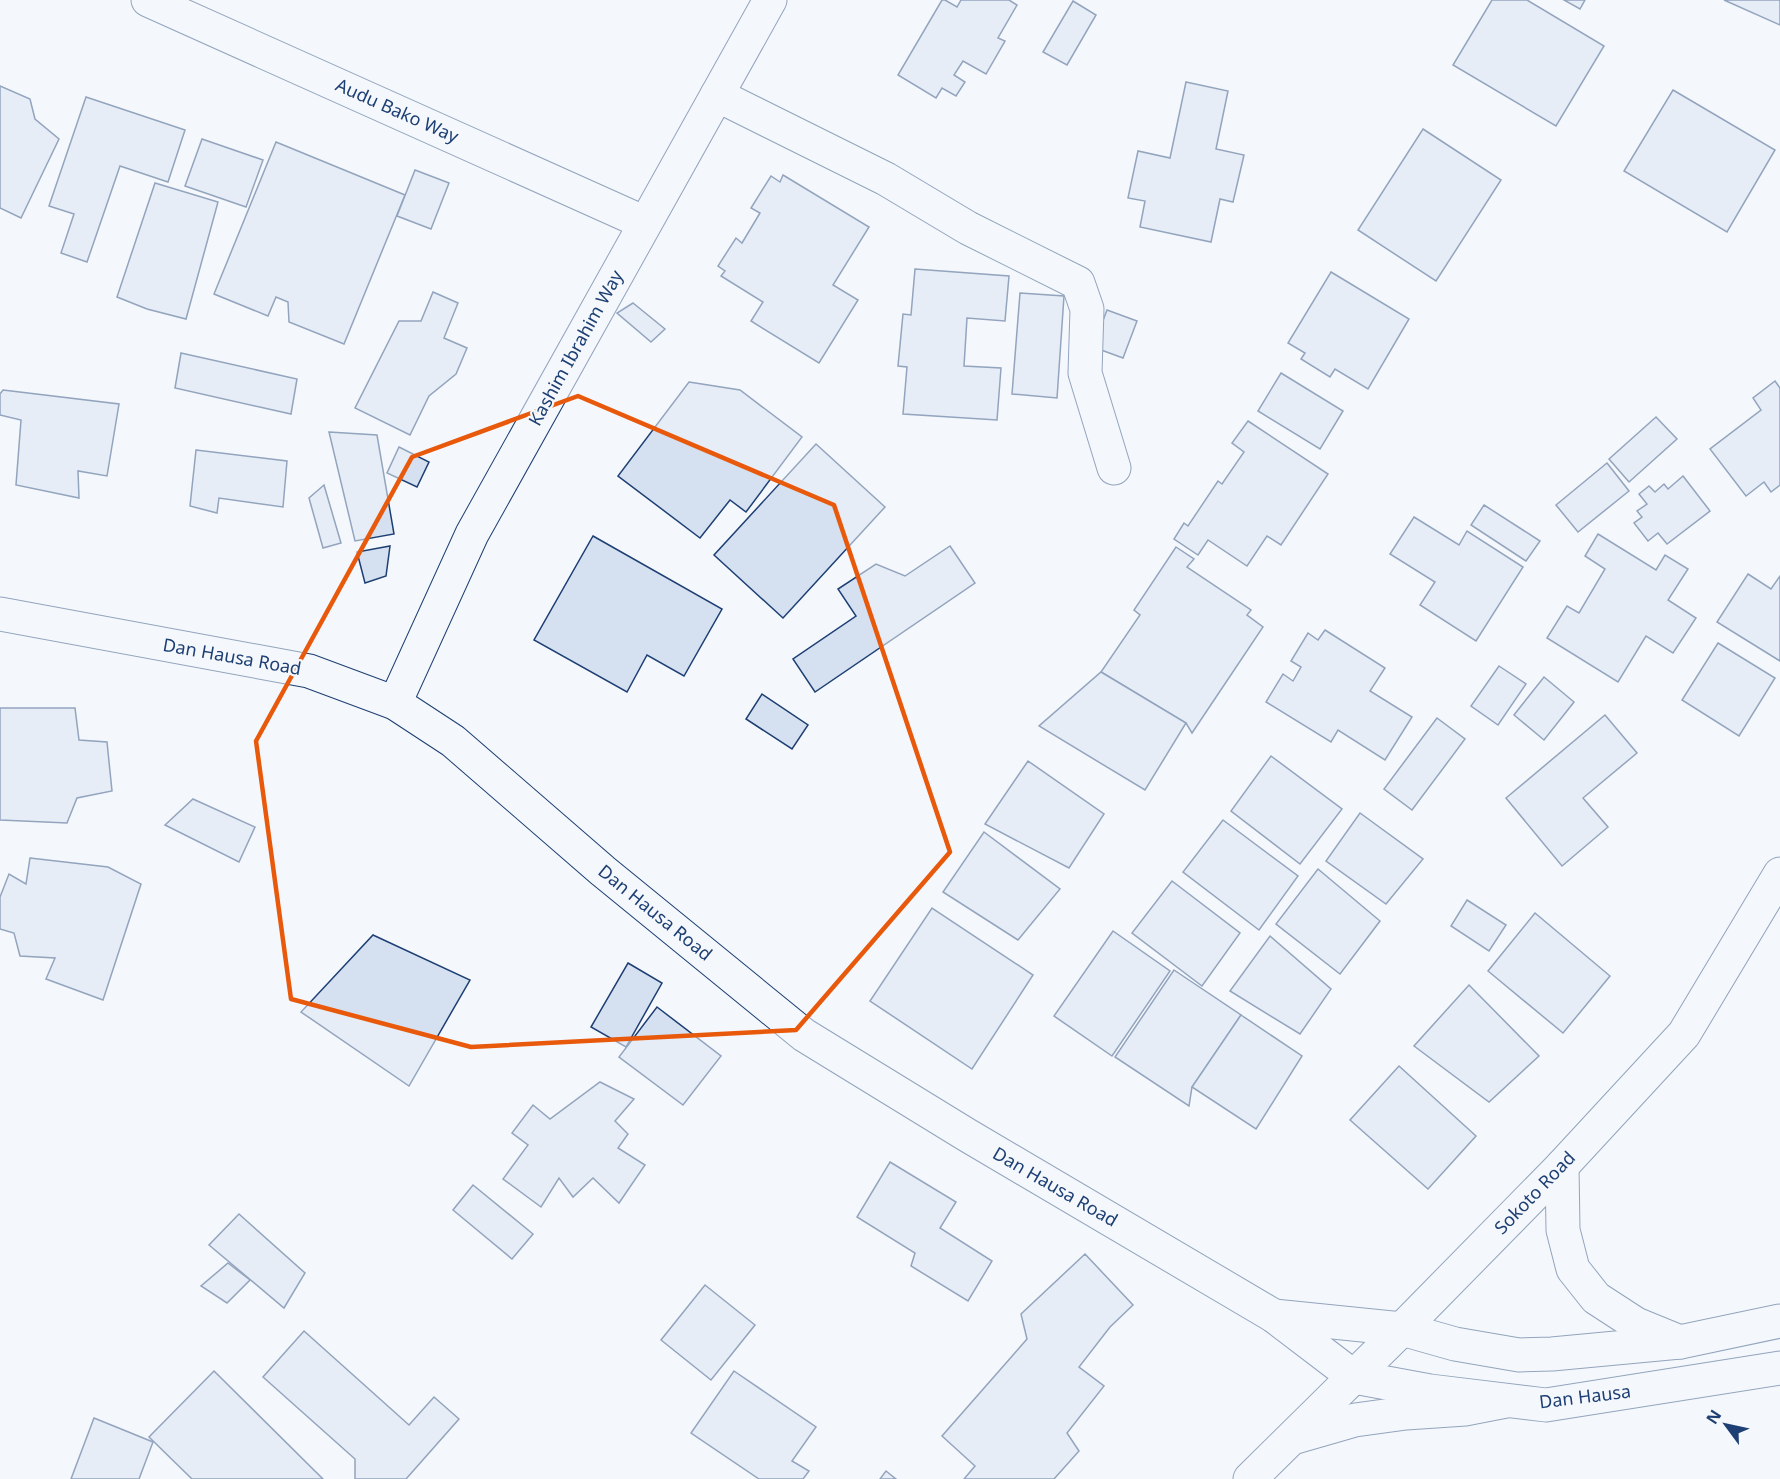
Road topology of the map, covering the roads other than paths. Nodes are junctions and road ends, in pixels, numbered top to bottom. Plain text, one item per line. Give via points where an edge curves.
1 (148, 0) edge
2 (770, 0) edge
3 (717, 95) junction
4 (645, 223) junction
5 (1114, 468) dead end
6 (0, 614) edge
7 (395, 703) junction
8 (1780, 874) edge
9 (1562, 1166) junction
10 (1274, 1316) junction
11 (1780, 1321) edge
12 (1402, 1329) junction
13 (1680, 1342) junction
14 (1780, 1368) edge
15 (1354, 1377) junction
16 (1506, 1401) junction
17 (1292, 1439) junction
18 (1250, 1479) edge

1 - 4 street, Audu Bako Way
2 - 3 street, Kashim Ibrahim Way
3 - 4 street, Kashim Ibrahim Way
3 - 5 street via 886,179 968,228 1078,283 1087,309 1085,373
4 - 7 street, Kashim Ibrahim Way via 472,534
6 - 7 street, Dan Hausa Road via 309,671
7 - 10 street, Dan Hausa Road via 453,741 603,871 804,1035
8 - 9 street, Sokoto Road via 1684,1034
9 - 12 street, Sokoto Road
9 - 13 street via 1563,1230 1573,1269 1596,1298 1636,1324
10 - 12 street
10 - 15 street, Dan Hausa Road
11 - 13 street
12 - 13 street via 1455,1344 1519,1354
12 - 15 street, Sokoto Road
14 - 16 street, Dan Hausa via 1546,1405
15 - 16 street, Dan Hausa
15 - 17 street, Sokoto Road
16 - 17 street via 1355,1420
17 - 18 street, Sokoto Road

